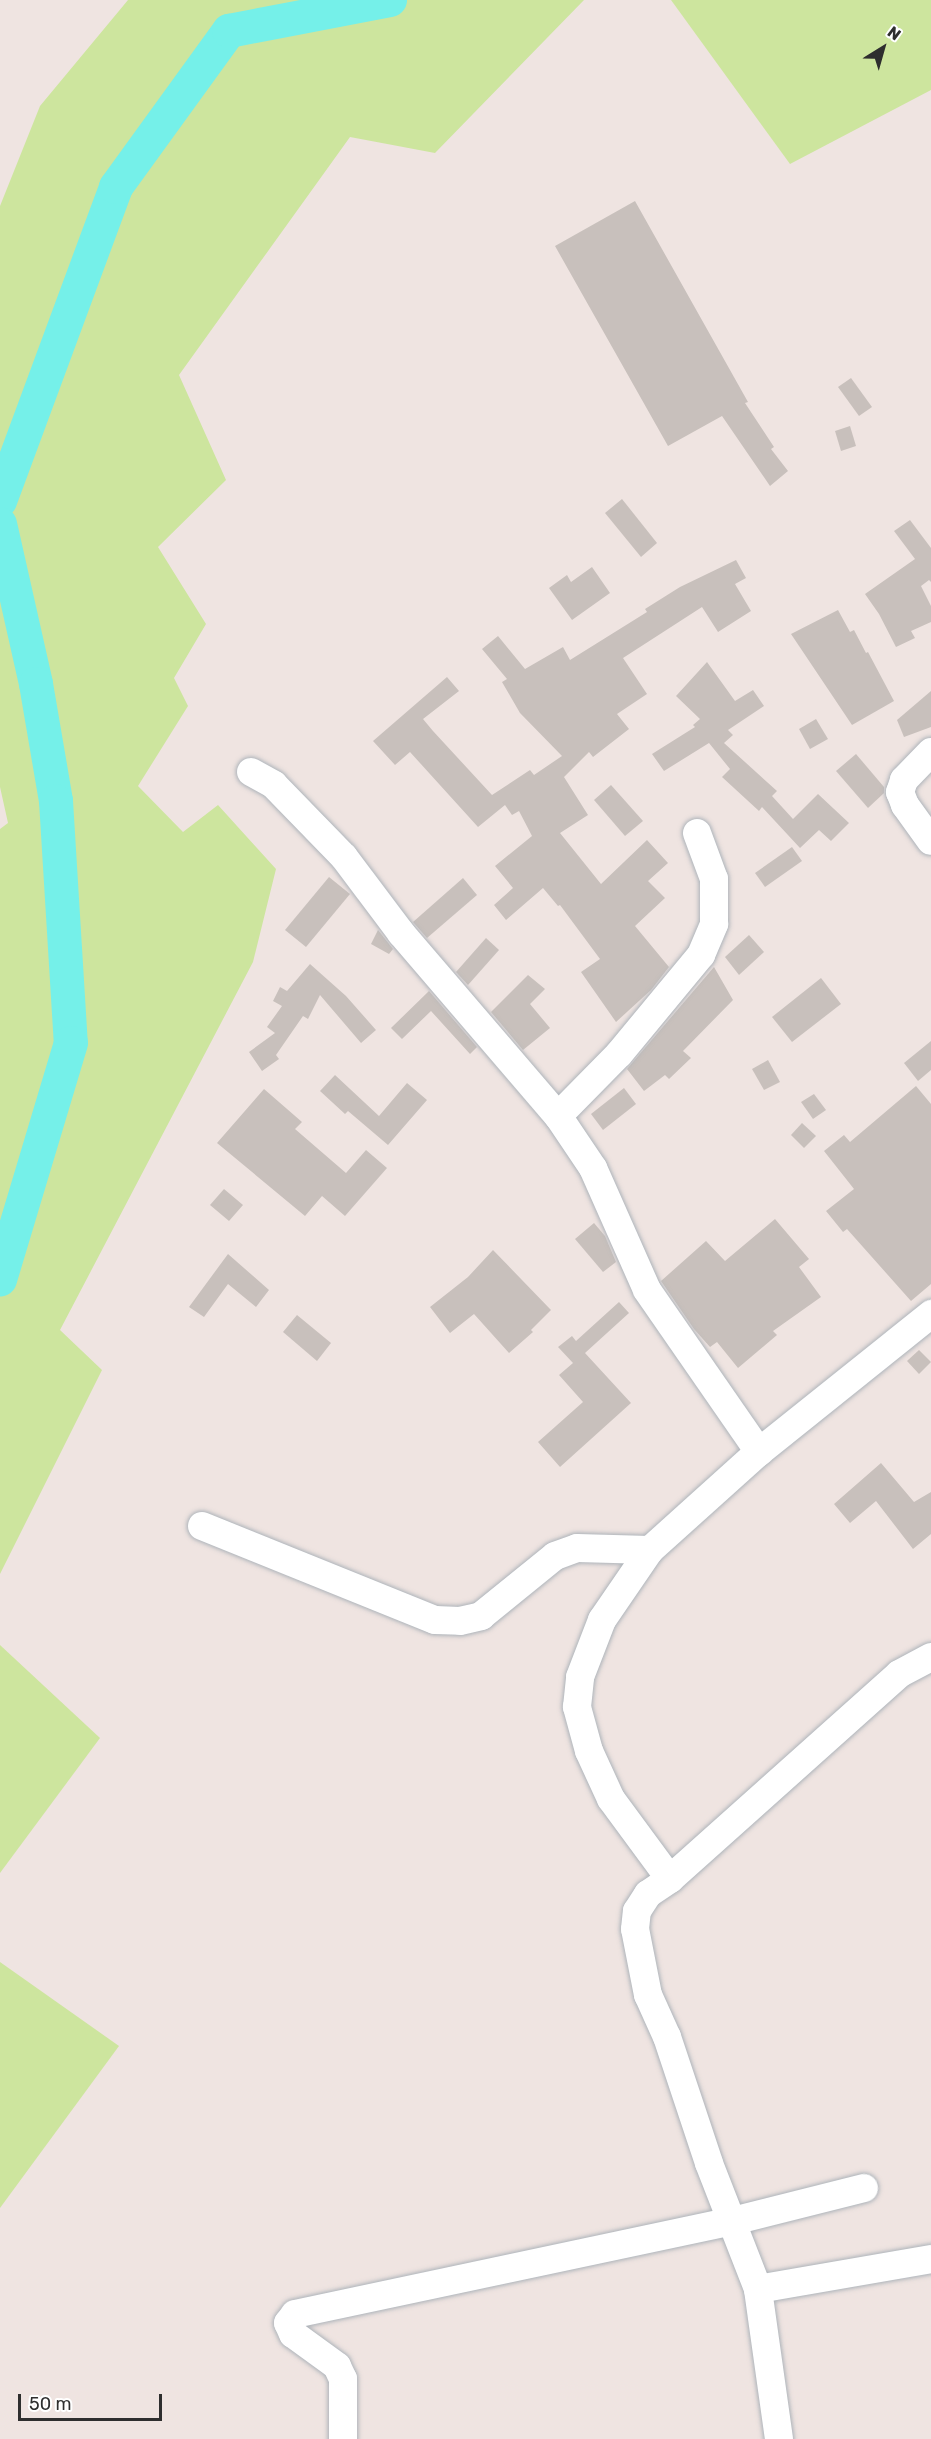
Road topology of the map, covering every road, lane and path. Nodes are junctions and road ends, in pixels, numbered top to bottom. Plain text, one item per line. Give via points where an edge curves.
1 (931, 752) edge
2 (251, 772) dead end
3 (698, 833) dead end
4 (931, 842) edge
5 (558, 1116) junction
6 (931, 1314) edge
7 (759, 1452) junction
8 (202, 1526) dead end
9 (650, 1550) junction
10 (931, 1657) edge
11 (670, 1879) junction
12 (864, 2188) dead end
13 (733, 2222) junction
14 (931, 2259) edge
15 (758, 2289) junction
16 (343, 2439) edge
17 (779, 2439) edge

1 - 4 street via 904,780 900,792
2 - 5 street via 274,785 344,857 401,933
3 - 5 street via 714,879 714,924 701,955 620,1054
5 - 7 street via 593,1168 647,1290
6 - 7 street
7 - 9 street
8 - 9 street via 435,1620 460,1621 481,1616 555,1556 577,1548
9 - 11 street via 602,1620 580,1677 577,1707 589,1751 612,1800
10 - 11 street via 899,1674
11 - 13 street via 648,1894 637,1911 635,1929 648,1995 667,2037
12 - 13 street
13 - 15 street
13 - 16 street via 295,2314 288,2323 293,2334 337,2366 343,2379
14 - 15 street
15 - 17 street

